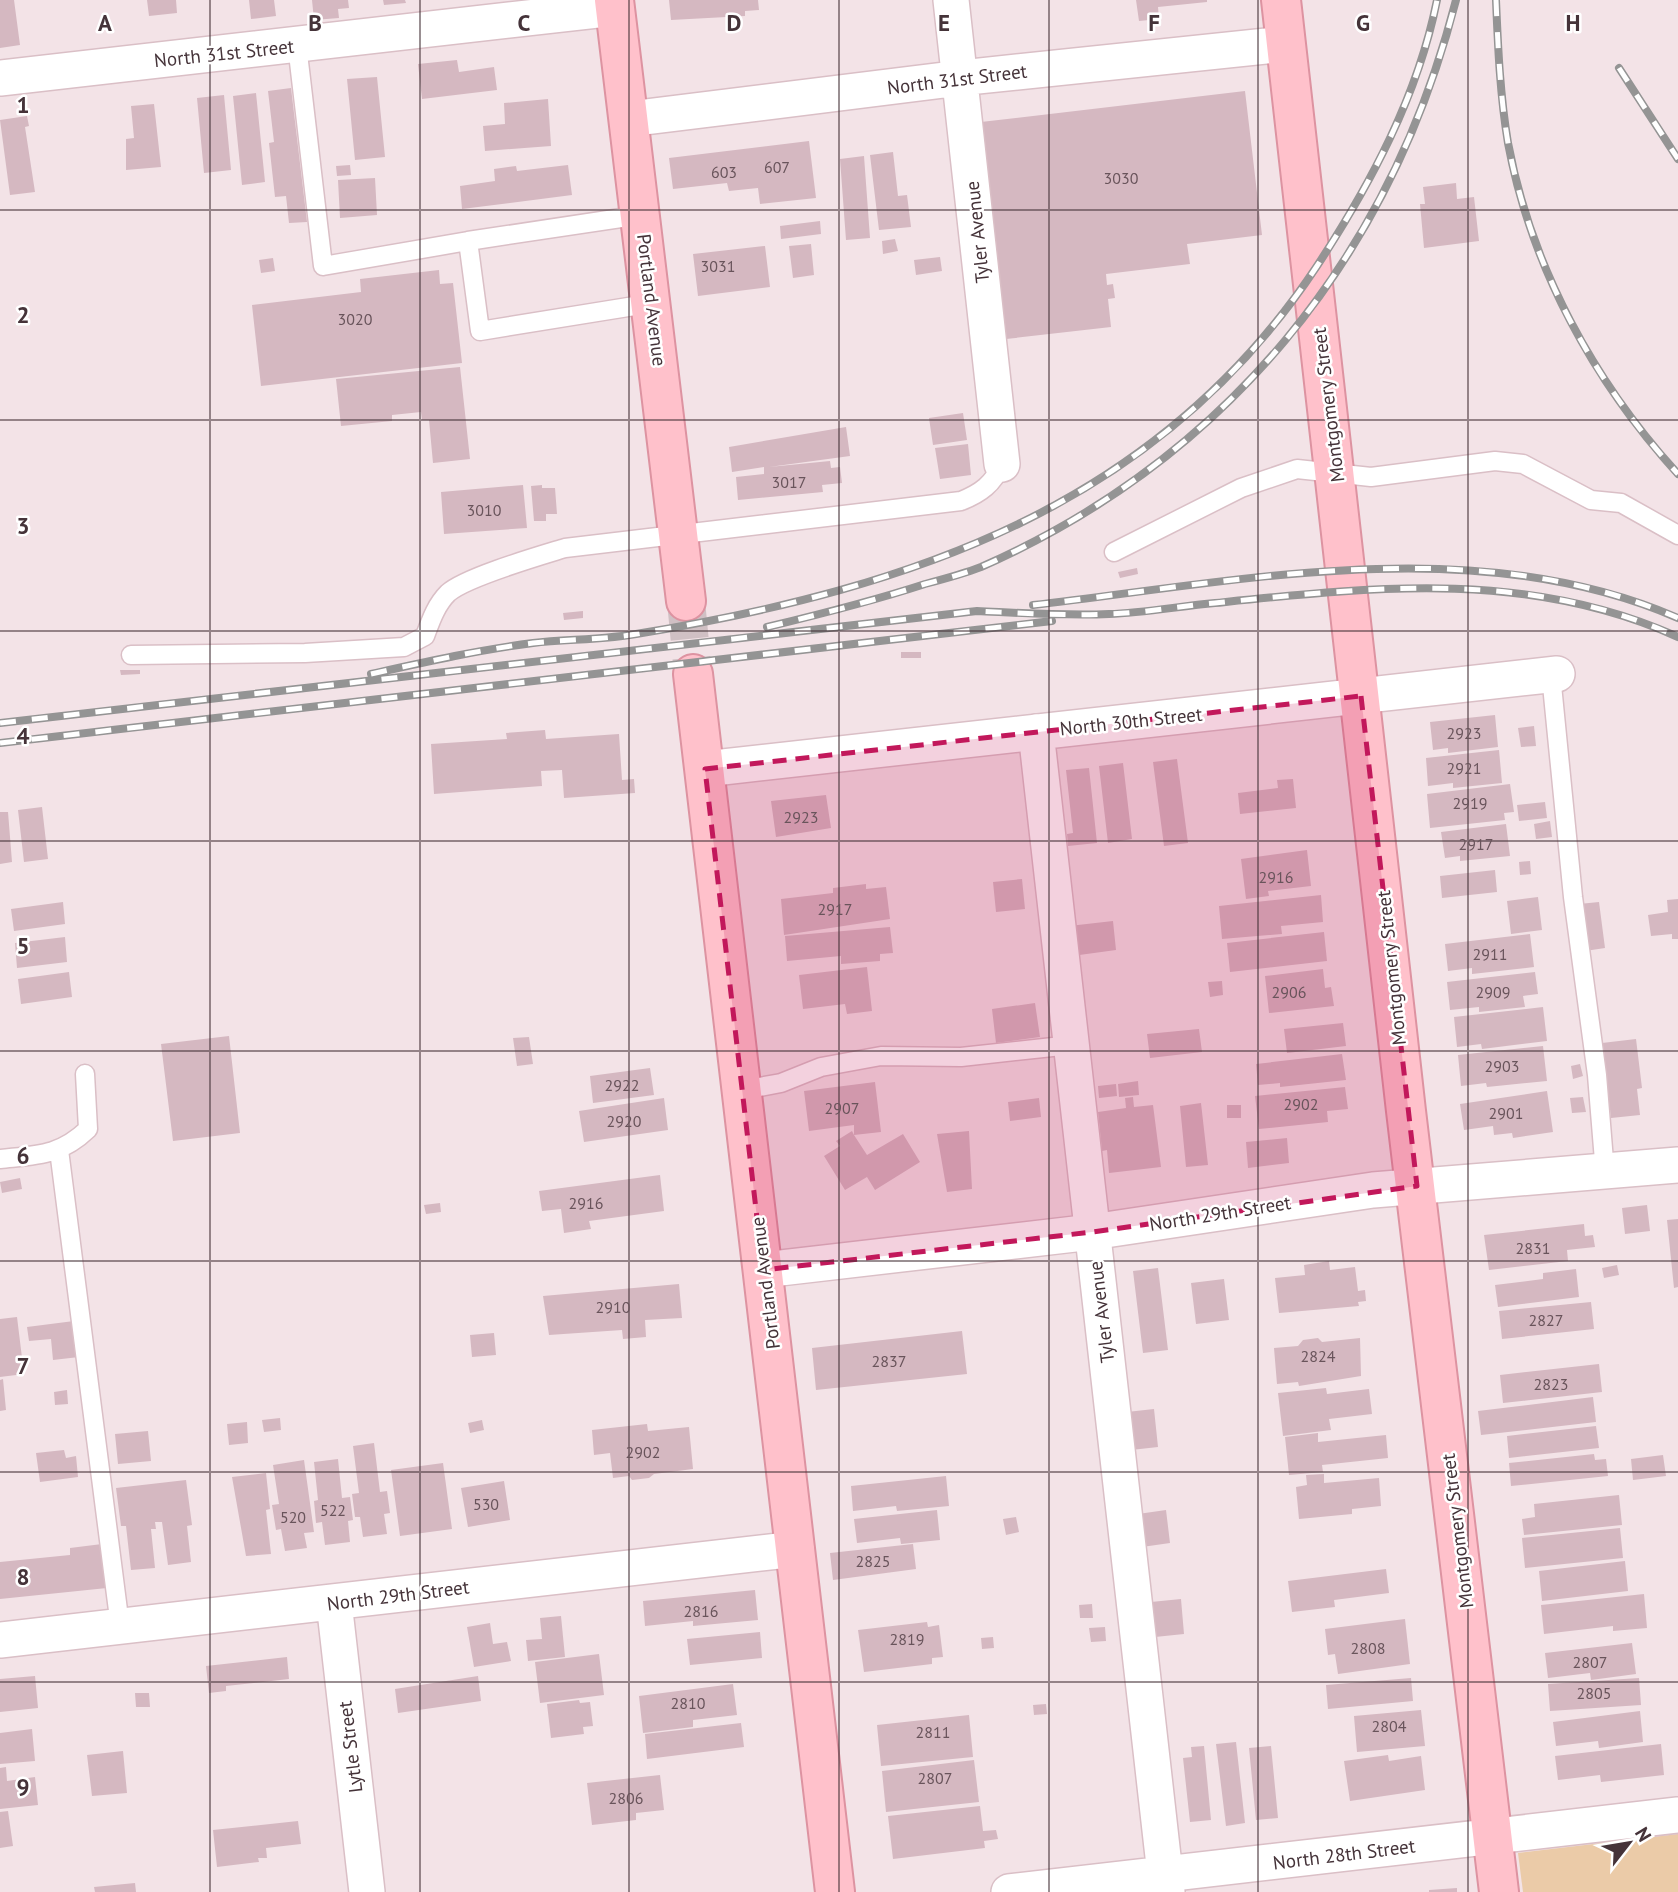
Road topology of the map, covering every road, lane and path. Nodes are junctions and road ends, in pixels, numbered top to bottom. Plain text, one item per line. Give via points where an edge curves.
1 (951, 0) edge
2 (1281, 0) edge
3 (615, 4) edge
4 (297, 44) junction
5 (1286, 44) junction
6 (0, 78) edge
7 (960, 78) junction
8 (629, 119) junction
9 (642, 215) junction
10 (468, 241) junction
11 (653, 303) junction
12 (1002, 464) joint
13 (1336, 472) junction
14 (679, 533) junction
15 (1678, 535) edge
16 (1114, 552) dead end
17 (687, 601) tunnel mouth
18 (131, 655) dead end
19 (693, 674) tunnel mouth
20 (1554, 674) joint
21 (1362, 696) junction
22 (1036, 732) junction
23 (705, 769) junction
24 (1071, 1045) junction
25 (85, 1074) dead end
26 (743, 1090) junction
27 (59, 1150) junction
28 (0, 1159) edge
29 (1678, 1165) edge
30 (1605, 1173) junction
31 (1417, 1186) junction
32 (1092, 1232) junction
33 (763, 1270) junction
34 (796, 1549) junction
35 (334, 1602) junction
36 (120, 1626) junction
37 (0, 1640) edge
38 (1678, 1815) edge
39 (1493, 1836) junction
40 (1166, 1883) edge
41 (367, 1892) edge
42 (835, 1892) edge
43 (1009, 1892) edge
44 (1499, 1892) edge

1 - 7 street, Tyler Avenue
2 - 5 street, Montgomery Street
3 - 4 street, North 31st Street
3 - 8 street, Portland Avenue
4 - 6 street, North 31st Street
4 - 10 lane via 323,266
5 - 7 street, North 31st Street
5 - 13 street, Montgomery Street
7 - 8 street, North 31st Street
7 - 12 street, Tyler Avenue
8 - 9 street, Portland Avenue
9 - 10 lane
9 - 11 street, Portland Avenue
10 - 11 lane via 480,331
11 - 14 street, Portland Avenue
12 - 14 lane via 995,479 961,501
13 - 15 lane via 1371,477 1495,461 1523,464 1591,500 1621,503
13 - 16 lane via 1297,469 1241,488
13 - 21 street, Montgomery Street
14 - 17 street, Portland Avenue
14 - 18 lane via 565,548 513,564 450,591 435,609 425,636 404,647
19 - 23 street, Portland Avenue
20 - 21 street, North 30th Street
20 - 30 lane via 1573,897
21 - 22 street, North 30th Street
21 - 31 street, Montgomery Street
22 - 23 street, North 30th Street
22 - 24 street, Tyler Avenue
23 - 26 street, Portland Avenue
24 - 26 lane via 961,1056 881,1056 821,1067 781,1083
24 - 32 street, Tyler Avenue
25 - 27 lane via 88,1129
26 - 33 street, Portland Avenue
27 - 28 lane
27 - 36 lane
29 - 30 street, North 29th Street
30 - 31 street, North 29th Street
31 - 32 street, North 29th Street
31 - 39 street, Montgomery Street
32 - 33 street, North 29th Street
32 - 40 street, Tyler Avenue
33 - 34 street, Portland Avenue
34 - 35 street, North 29th Street
34 - 42 street, Portland Avenue
35 - 36 street, North 29th Street
35 - 41 street, Lytle Street
36 - 37 street, North 29th Street
38 - 39 street, North 28th Street
39 - 40 street, North 28th Street
39 - 44 street, Montgomery Street
40 - 43 street, North 28th Street

